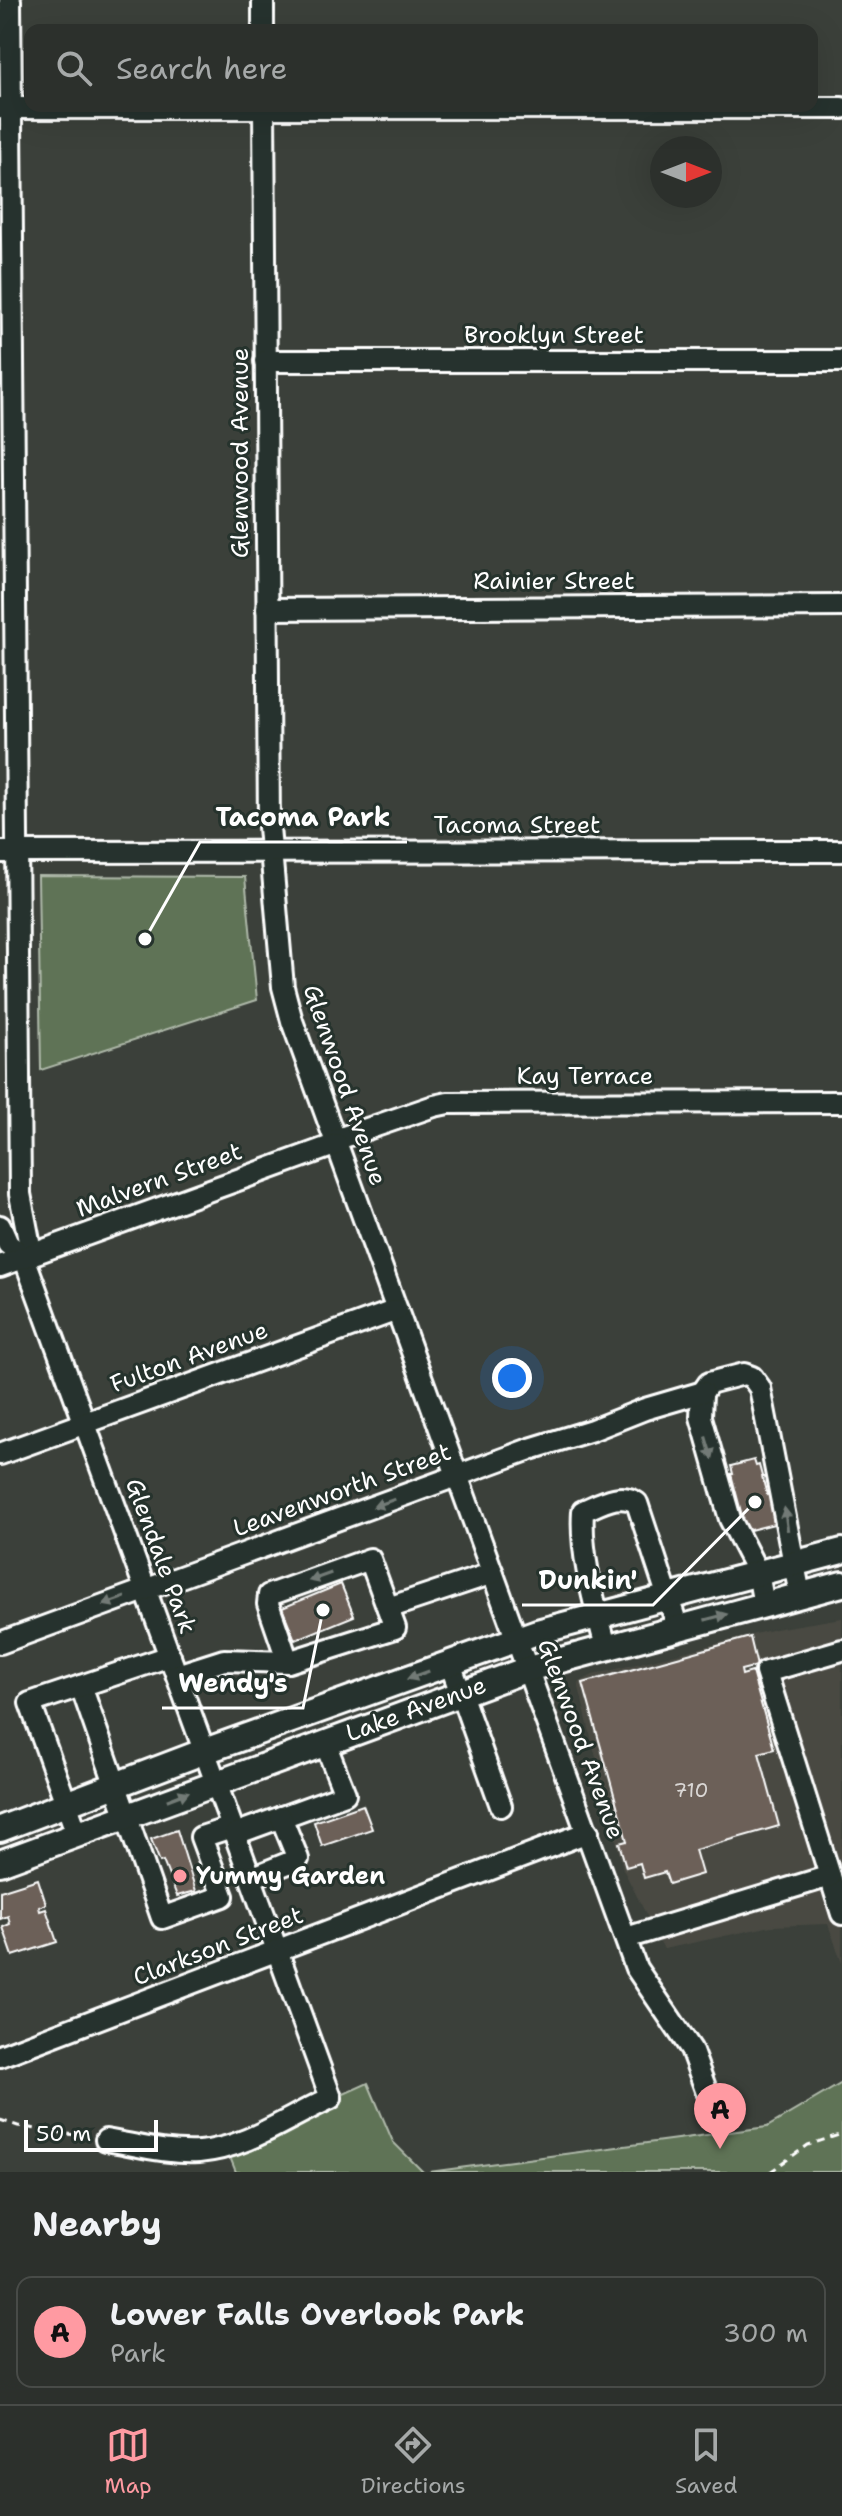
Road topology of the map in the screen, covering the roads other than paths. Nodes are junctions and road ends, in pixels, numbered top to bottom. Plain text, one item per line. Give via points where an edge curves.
1 (10, 0) edge
2 (263, 0) edge
3 (263, 24) edge
4 (6, 108) edge
5 (818, 108) edge
6 (842, 108) edge
7 (264, 112) edge
8 (265, 361) junction
9 (842, 361) edge
10 (842, 606) edge
11 (267, 609) junction
12 (842, 851) edge
13 (8, 852) edge
14 (270, 852) junction
15 (9, 1083) edge
16 (842, 1102) edge
17 (336, 1142) junction
18 (0, 1226) edge
19 (24, 1257) junction
20 (0, 1266) edge
21 (397, 1310) junction
22 (703, 1392) junction
23 (84, 1422) junction
24 (0, 1454) edge
25 (458, 1476) junction
26 (842, 1551) edge
27 (794, 1563) junction
28 (493, 1573) junction
29 (758, 1573) junction
30 (842, 1584) edge
31 (145, 1589) junction
32 (800, 1595) junction
33 (669, 1596) junction
34 (764, 1605) junction
35 (388, 1608) junction
36 (598, 1615) junction
37 (678, 1628) junction
38 (517, 1639) junction
39 (0, 1643) edge
40 (606, 1647) junction
41 (842, 1650) edge
42 (170, 1656) junction
43 (288, 1662) junction
44 (450, 1663) junction
45 (528, 1669) junction
46 (177, 1675) junction
47 (81, 1686) junction
48 (461, 1693) junction
49 (325, 1743) junction
50 (205, 1751) junction
51 (216, 1782) junction
52 (117, 1784) junction
53 (66, 1804) junction
54 (501, 1806) dead end
55 (125, 1816) junction
56 (281, 1817) junction
57 (0, 1829) edge
58 (234, 1830) junction
59 (588, 1832) junction
60 (77, 1834) junction
61 (0, 1863) edge
62 (830, 1876) junction
63 (252, 1881) junction
64 (223, 1896) junction
65 (842, 1914) edge
66 (626, 1938) junction
67 (278, 1952) junction
68 (0, 2056) edge
69 (706, 2090) dead end
70 (98, 2139) road end

1 - 4 street, Glendale Park
2 - 3 street
4 - 13 street, Glendale Park
5 - 6 street
7 - 8 street, Glenwood Avenue
8 - 9 street, Brooklyn Street
8 - 11 street, Glenwood Avenue
10 - 11 street, Rainier Street
11 - 14 street, Glenwood Avenue
12 - 14 street, Tacoma Street
13 - 14 street, Tacoma Street
13 - 15 street, Glendale Park
14 - 17 street, Glenwood Avenue via 285,999
15 - 19 street, Glendale Park via 29,1241
16 - 17 street, Kay Terrace via 448,1103
17 - 19 street, Malvern Street
17 - 21 street, Glenwood Avenue
18 - 19 street, Glendale Park via 8,1244
19 - 20 street, Malvern Street
19 - 23 street, Glendale Park
21 - 23 street, Fulton Avenue
21 - 25 street, Glenwood Avenue
22 - 25 street, Leavenworth Street
27 -> 22 street, Leavenworth Street via 757,1382 744,1374 709,1383
22 -> 29 street via 701,1417 730,1519
23 - 24 street, Fulton Avenue
23 - 31 street, Glendale Park
25 - 28 street, Glenwood Avenue
25 -> 31 street, Leavenworth Street
26 - 27 main road, Lake Avenue
27 - 29 main road, Lake Avenue
27 - 32 street
28 - 35 street
28 - 38 street, Glenwood Avenue
29 - 33 main road, Lake Avenue
29 - 34 street
30 - 32 main road, Lake Avenue
31 -> 39 street, Leavenworth Street
31 - 42 street, Glendale Park
32 - 34 main road, Lake Avenue
33 - 36 main road, Lake Avenue
33 - 36 street via 637,1503 612,1499 583,1511
33 - 37 street
37 -> 34 main road, Lake Avenue
35 - 43 street via 395,1628
35 -> 43 street via 370,1559 269,1595
36 - 38 main road, Lake Avenue
36 - 40 street
37 - 40 main road, Lake Avenue
38 - 44 main road, Lake Avenue
38 - 45 street, Glenwood Avenue
40 - 45 main road, Lake Avenue
41 - 62 street via 766,1672
42 - 46 street, Glendale Park
42 - 47 street
43 - 46 street via 224,1660
44 - 48 street
44 -> 50 main road, Lake Avenue
45 - 48 main road, Lake Avenue
45 - 59 street, Glenwood Avenue
46 - 50 street, Glendale Park
47 - 52 street
47 - 53 street via 30,1703
48 - 49 main road, Lake Avenue
48 - 54 street
49 - 51 main road, Lake Avenue
49 - 56 street via 345,1794
50 - 51 street, Glendale Park
50 - 52 main road, Lake Avenue
55 -> 51 main road, Lake Avenue
51 - 58 street, Glendale Park
52 - 53 main road, Lake Avenue
52 - 55 street
53 - 57 main road, Lake Avenue
53 - 60 street
55 - 60 main road, Lake Avenue
55 - 64 street via 162,1918
56 - 58 street
56 - 63 street via 298,1859
58 - 63 street, Glendale Park
58 - 64 street via 201,1837
59 - 66 street, Glenwood Avenue
59 - 67 street, Clarkson Street
60 - 61 main road, Lake Avenue
62 - 65 street
62 - 66 street
63 - 64 street
63 - 67 street, Glendale Park
66 - 69 street, Glenwood Avenue via 636,1968 691,2049
67 - 68 street, Clarkson Street
67 - 70 street, Glendale Park via 331,2098 243,2142 212,2150 172,2151

